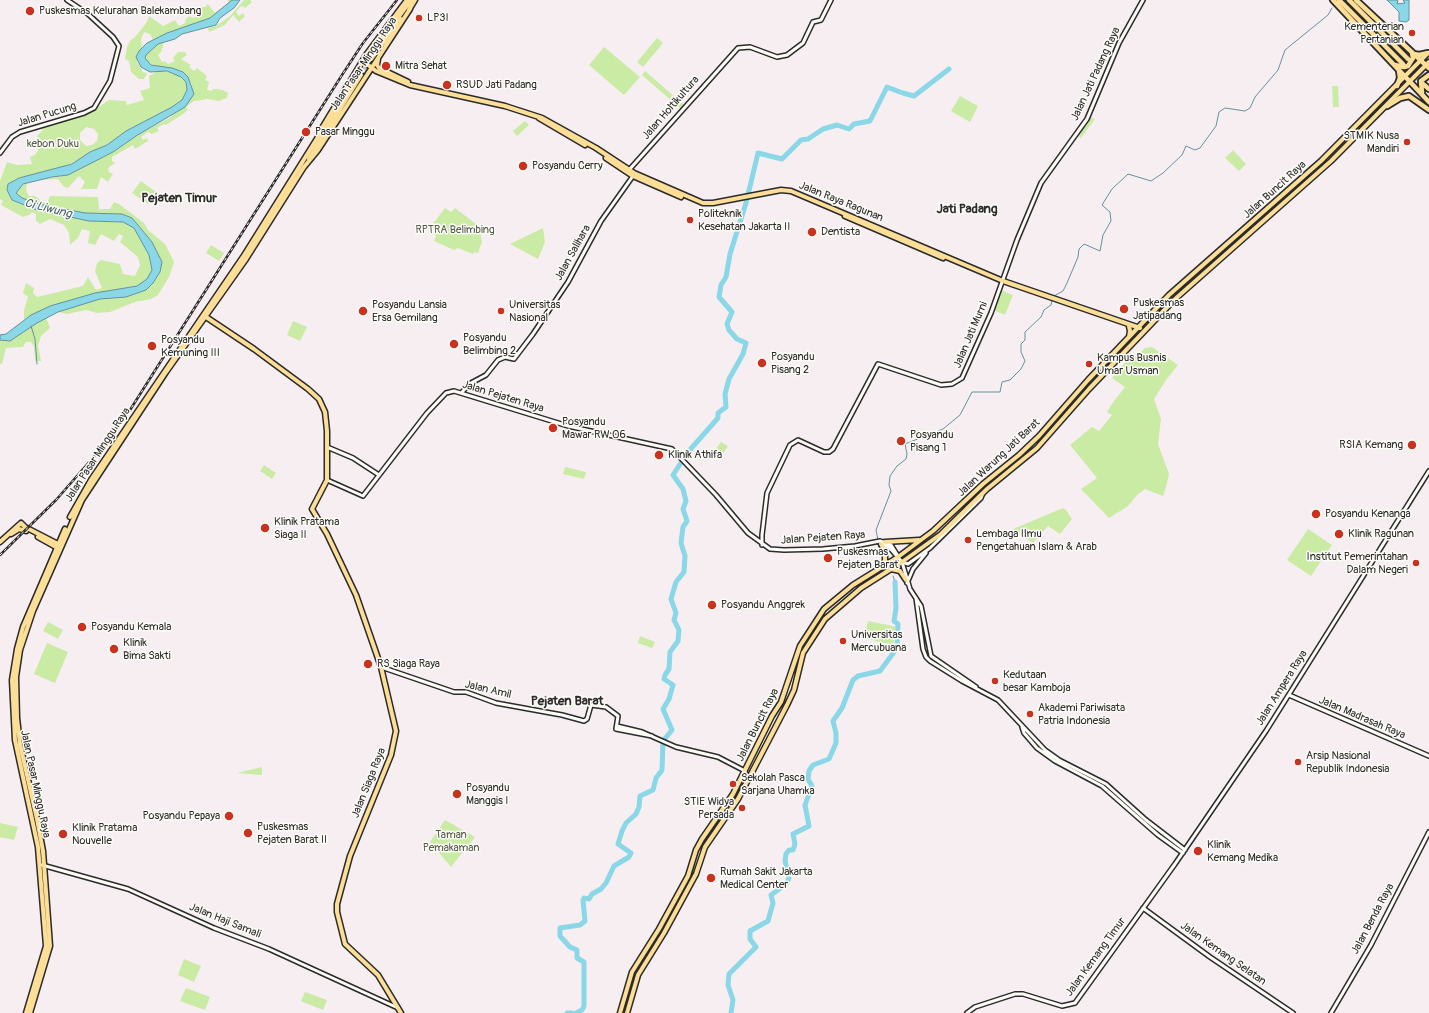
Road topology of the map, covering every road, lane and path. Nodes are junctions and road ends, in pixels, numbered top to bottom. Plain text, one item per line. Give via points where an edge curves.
1 (67, 0) edge
2 (411, 0) edge
3 (415, 0) edge
4 (831, 0) edge
5 (1143, 0) edge
6 (1333, 0) edge
7 (1339, 0) edge
8 (1349, 0) edge
9 (1356, 0) edge
10 (408, 4) edge
11 (1410, 50) junction
12 (1429, 53) edge
13 (1414, 54) junction
14 (378, 57) junction
15 (370, 58) tunnel mouth
16 (1408, 59) tunnel mouth
17 (1421, 60) junction
18 (363, 61) junction
19 (1403, 64) tunnel mouth
20 (1393, 65) junction
21 (1428, 65) edge
22 (371, 68) junction
23 (1399, 70) junction
24 (378, 72) junction
25 (360, 74) junction
26 (388, 75) junction
27 (1405, 77) junction
28 (1429, 78) edge
29 (1410, 82) junction
30 (1423, 84) tunnel mouth
31 (1397, 86) junction
32 (1429, 89) edge
33 (1422, 93) junction
34 (1429, 102) edge
35 (1387, 106) junction
36 (1429, 110) edge
37 (536, 116) junction
38 (0, 153) edge
39 (629, 170) junction
40 (633, 176) junction
41 (743, 199) junction
42 (1002, 282) junction
43 (206, 318) junction
44 (1135, 327) junction
45 (1143, 331) junction
46 (1129, 337) junction
47 (461, 393) junction
48 (327, 447) junction
49 (1429, 471) edge
50 (379, 475) junction
51 (327, 480) junction
52 (983, 494) junction
53 (15, 529) junction
54 (762, 535) junction
55 (921, 540) junction
56 (757, 541) junction
57 (0, 542) edge
58 (882, 543) junction
59 (0, 545) edge
60 (762, 545) junction
61 (57, 546) junction
62 (930, 548) junction
63 (898, 556) junction
64 (902, 562) junction
65 (884, 565) junction
66 (888, 570) junction
67 (907, 582) junction
68 (381, 668) junction
69 (791, 671) junction
70 (797, 672) junction
71 (1289, 695) junction
72 (1429, 756) edge
73 (745, 771) junction
74 (1429, 832) edge
75 (1184, 851) junction
76 (43, 865) junction
77 (1143, 908) junction
78 (398, 1008) junction
79 (26, 1013) edge
80 (30, 1013) edge
81 (401, 1013) edge
82 (620, 1013) edge
83 (627, 1013) edge
84 (967, 1013) edge
85 (1293, 1013) edge
86 (1331, 1013) edge

1 - 38 street, Jalan Pucung via 85,11 119,46 111,78 102,98 94,108 20,132 12,137
2 - 10 main road, Jalan Pasar Minggu Raya
3 - 10 main road, Jalan Pasar Minggu Raya
4 - 39 street, Jalan Holtikultura via 821,20 813,23 803,43 787,55 777,57 756,48 738,48
5 - 42 street, Jalan Jati Padang Raya via 1117,48 1087,119 1040,183
6 - 20 highway
7 - 19 highway
8 - 16 highway
9 - 11 highway
10 - 14 main road, Jalan Pasar Minggu Raya
10 - 15 main road, Jalan Pasar Minggu Raya
10 - 18 main road, Jalan Pasar Minggu Raya
11 - 13 highway
11 - 20 highway via 1413,58 1408,66
12 - 13 highway
12 - 17 main road, Jalan Buncit Raya
13 - 17 highway
14 - 22 main road, Jalan Pasar Minggu Raya
14 - 26 main road via 378,67
17 - 21 highway
17 - 27 main road, Jalan Buncit Raya
18 - 22 main road, Jalan Raya Ragunan
18 - 25 main road, Jalan Pasar Minggu Raya
20 - 23 highway
21 - 29 main road, Jalan Buncit Raya
22 - 24 main road, Jalan Raya Ragunan
22 - 25 main road, Jalan Pasar Minggu Raya
23 - 27 highway
23 - 31 highway
24 - 25 main road
24 - 26 main road, Jalan Raya Ragunan
25 - 43 main road, Jalan Pasar Minggu Raya via 246,259
25 - 61 main road, Jalan Pasar Minggu Raya via 243,257 78,500
26 - 37 main road, Jalan Raya Ragunan via 419,86
27 - 29 highway
27 - 31 main road, Jalan Buncit Raya
28 - 33 highway via 1421,81
29 - 33 highway
29 - 35 main road, Jalan Buncit Raya
30 - 32 highway
31 - 44 main road, Jalan Buncit Raya via 1321,161
33 - 34 highway
35 - 36 highway via 1409,96
35 - 45 main road, Jalan Buncit Raya via 1328,164 1176,298
37 - 39 main road, Jalan Raya Ragunan via 576,136
37 - 40 main road, Jalan Raya Ragunan
39 - 41 main road, Jalan Raya Ragunan via 703,203
40 - 41 main road, Jalan Raya Ragunan via 704,205
40 - 47 street, Jalan Salihara via 601,221 568,282 514,359 505,357 498,360 486,374
41 - 42 main road, Jalan Raya Ragunan via 782,192 800,196
42 - 44 main road, Jalan Raya Ragunan
42 - 54 street, Jalan Jati Murni via 971,360 960,380 941,385 878,364 832,450 824,452 798,440 790,444 767,493
43 - 48 main road via 254,349 319,399 326,417
43 - 76 main road, Jalan Pasar Minggu Raya via 166,372 82,500 42,587 26,629 16,677 17,718 21,748 39,825
44 - 45 main road, Jalan Raya Ragunan
44 - 46 main road, Jalan Warung Jati Barat
44 - 46 main road via 1130,331
45 - 52 main road, Jalan Warung Jati Barat via 1037,448
46 - 55 main road, Jalan Warung Jati Barat via 1039,436
47 - 50 street, Jalan Pejaten Raya via 449,392 438,400
47 - 56 street, Jalan Pejaten Raya via 568,426 672,449
48 - 50 street via 353,458
48 - 51 main road
49 - 71 street, Jalan Ampera Raya
50 - 51 street, Jalan Pejaten Raya via 362,497
51 - 68 main road, Jalan Siaga Raya via 312,509 356,595
52 - 62 street, Jalan Warung Jati Barat
52 - 64 main road, Jalan Warung Jati Barat via 941,534
53 - 57 main road
53 - 59 main road
53 - 61 main road via 25,530
54 - 56 street
54 - 60 street
55 - 58 main road
55 - 63 main road, Jalan Warung Jati Barat
56 - 60 street, Jalan Pejaten Raya
58 - 60 street, Jalan Pejaten Raya via 792,550 773,550
58 - 63 street, Jalan Pejaten Raya
58 - 65 main road via 886,555
61 - 76 main road, Jalan Pasar Minggu Raya via 23,627 12,682 16,748
62 - 64 street, Jalan Warung Jati Barat via 908,564
62 - 67 street via 913,569
63 - 64 street
63 - 65 main road, Jalan Buncit Raya
64 - 66 main road, Jalan Buncit Raya
64 - 67 street
65 - 69 main road, Jalan Buncit Raya via 842,593 824,609 800,646
66 - 67 main road via 900,571
66 - 70 main road, Jalan Buncit Raya via 854,593 825,618 805,648
67 - 75 street via 921,606 931,657 1002,703 1048,753 1106,784
68 - 73 street, Jalan Amil via 496,703 584,720 591,705 603,706 615,712 618,719 616,728 652,736 680,748 718,756
68 - 78 main road, Jalan Siaga Raya via 395,729 394,745 350,856 337,912 345,944 378,975
69 - 70 main road
69 - 73 main road, Jalan Buncit Raya via 781,702
70 - 83 main road, Jalan Buncit Raya via 794,690 735,806 705,847 696,874 638,975
71 - 72 street, Jalan Madrasah Raya
71 - 75 street, Jalan Ampera Raya
73 - 82 main road, Jalan Buncit Raya via 726,806 702,839 688,876 659,930 634,968
74 - 86 street, Jalan Benda Raya via 1371,945
75 - 77 street, Jalan Ampera Raya
76 - 78 street, Jalan Haji Samali via 128,889 214,928 270,949
76 - 79 main road via 46,946
76 - 80 main road via 50,946
77 - 84 street, Jalan Kemang Timur via 1073,1004 1062,1006 1023,994 1014,994
77 - 85 street, Jalan Kemang Selatan
78 - 81 main road, Jalan Siaga Raya

